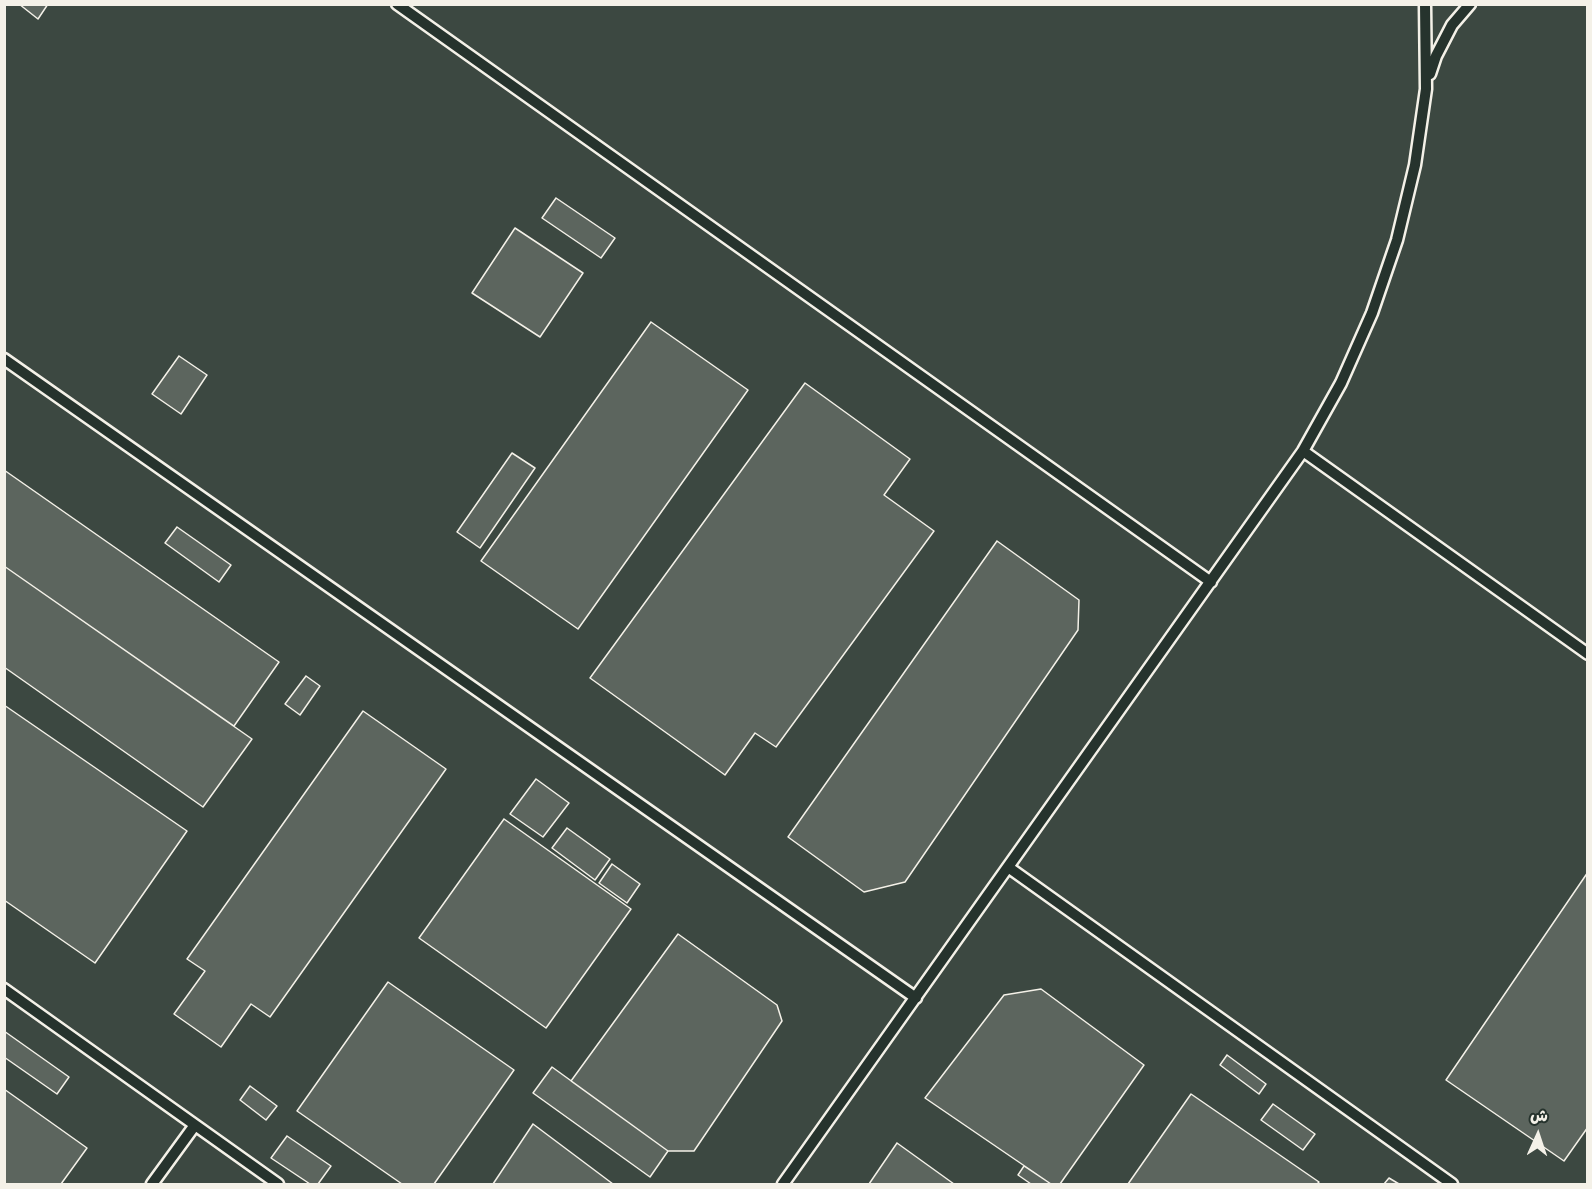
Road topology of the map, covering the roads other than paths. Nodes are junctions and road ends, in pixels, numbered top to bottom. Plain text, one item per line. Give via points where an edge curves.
1 (397, 4) edge
2 (1425, 4) edge
3 (1470, 4) edge
4 (1426, 89) junction
5 (4, 359) edge
6 (1303, 451) junction
7 (1211, 582) junction
8 (1587, 654) edge
9 (1008, 867) junction
10 (4, 989) edge
11 (916, 998) junction
12 (195, 1125) junction
13 (152, 1185) edge
14 (278, 1185) edge
15 (783, 1185) edge
16 (1452, 1185) edge

1 - 7 lane
2 - 4 lane
3 - 4 lane via 1452,25 1436,56
4 - 6 lane via 1415,165 1390,261 1341,383
5 - 11 lane
6 - 7 lane
6 - 8 lane
7 - 9 lane
9 - 11 lane
9 - 16 lane
10 - 12 lane
11 - 15 lane
12 - 13 lane
12 - 14 lane

